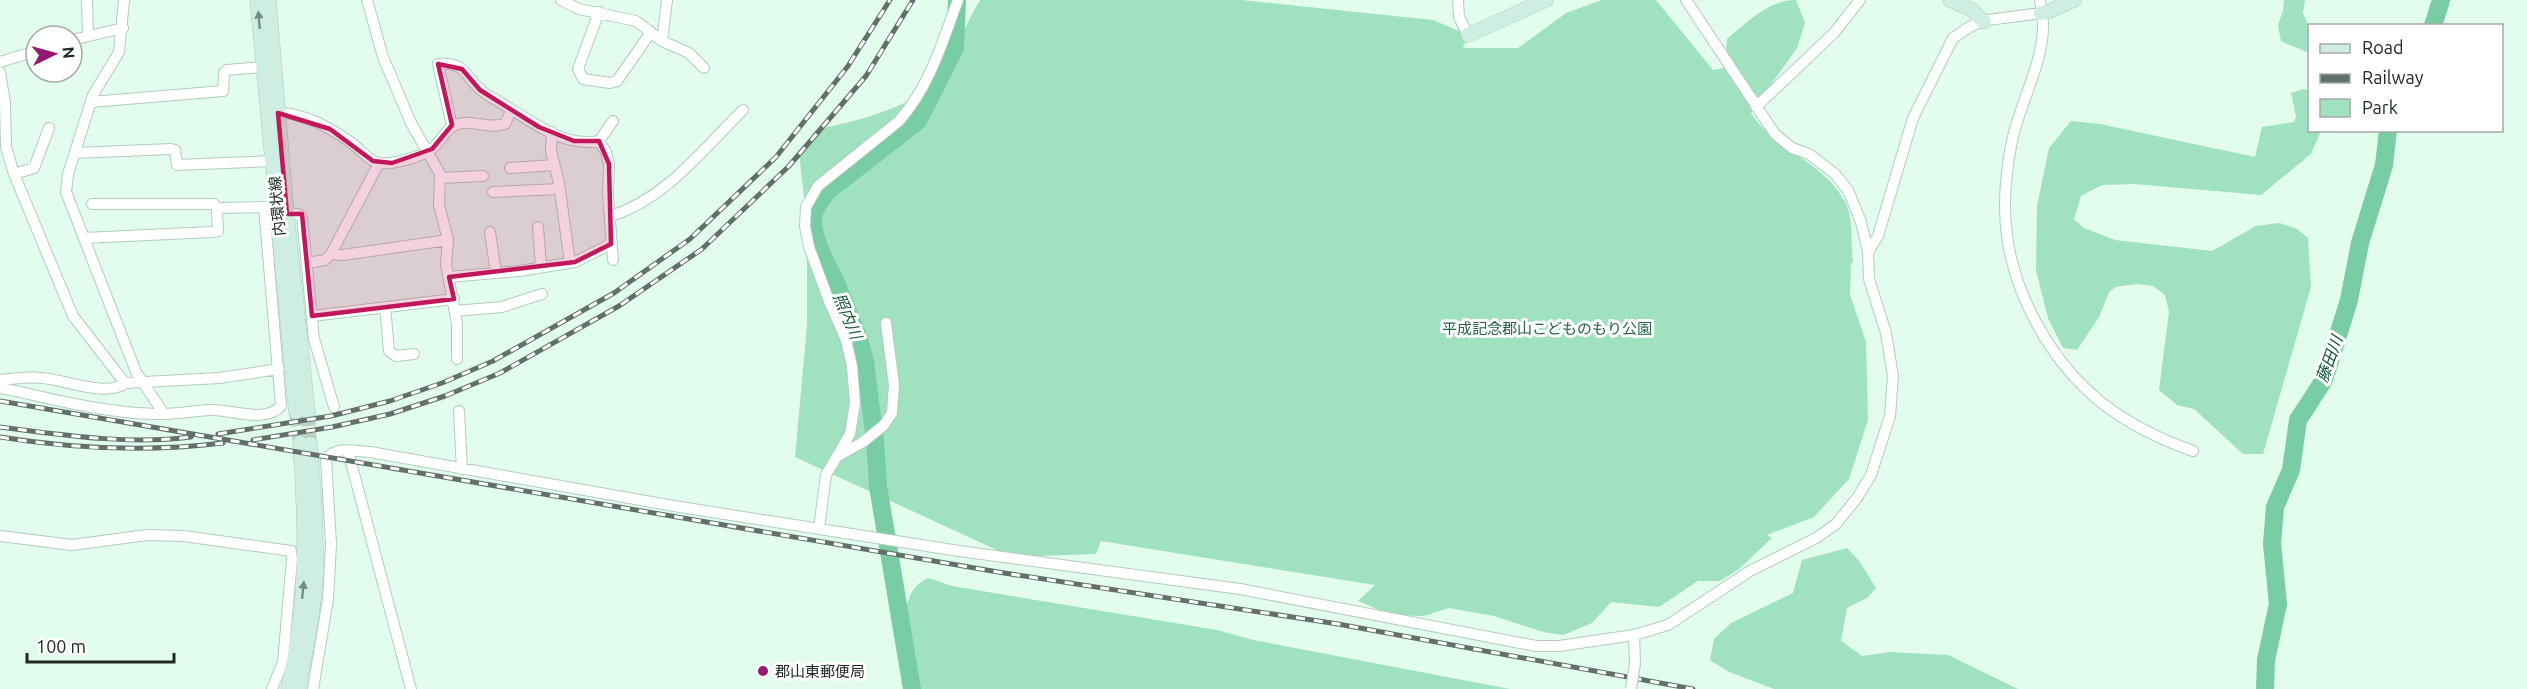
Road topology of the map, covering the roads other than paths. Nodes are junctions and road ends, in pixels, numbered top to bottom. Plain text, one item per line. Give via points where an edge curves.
1 (87, 0) edge
2 (124, 0) edge
3 (257, 0) edge
4 (269, 0) edge
5 (367, 0) edge
6 (561, 0) edge
7 (668, 0) edge
8 (958, 0) edge
9 (1458, 0) edge
10 (1546, 0) edge
11 (1686, 0) edge
12 (1860, 0) edge
13 (1950, 0) edge
14 (2074, 0) edge
15 (2040, 6) edge
16 (599, 12) junction
17 (1984, 22) junction
18 (123, 27) junction
19 (651, 32) junction
20 (1468, 35) joint
21 (88, 36) junction
22 (84, 37) edge
23 (662, 40) junction
24 (24, 55) edge
25 (0, 62) edge
26 (263, 67) junction
27 (704, 68) dead end
28 (0, 72) edge
29 (91, 102) junction
30 (1756, 106) junction
31 (511, 110) junction
32 (743, 110) dead end
33 (278, 113) junction
34 (614, 121) dead end
35 (452, 126) junction
36 (49, 128) dead end
37 (552, 132) junction
38 (599, 141) junction
39 (6, 147) junction
40 (428, 151) junction
41 (75, 153) junction
42 (272, 161) junction
43 (379, 163) junction
44 (0, 164) edge
45 (554, 165) junction
46 (510, 168) dead end
47 (14, 174) junction
48 (483, 176) dead end
49 (440, 178) junction
50 (560, 189) junction
51 (493, 192) dead end
52 (92, 204) dead end
53 (218, 210) junction
54 (277, 214) junction
55 (610, 216) junction
56 (538, 227) dead end
57 (490, 232) dead end
58 (84, 238) junction
59 (448, 240) junction
60 (610, 244) junction
61 (1868, 252) junction
62 (331, 254) junction
63 (613, 260) dead end
64 (307, 263) junction
65 (570, 263) junction
66 (541, 267) junction
67 (496, 273) junction
68 (449, 277) junction
69 (542, 294) dead end
70 (454, 299) junction
71 (385, 307) junction
72 (455, 311) junction
73 (312, 316) junction
74 (886, 323) dead end
75 (414, 354) dead end
76 (457, 359) dead end
77 (279, 369) junction
78 (0, 380) edge
79 (141, 381) junction
80 (125, 383) junction
81 (0, 388) edge
82 (334, 407) dead end
83 (459, 411) dead end
84 (302, 412) tunnel mouth
85 (164, 414) junction
86 (348, 451) junction
87 (2193, 451) dead end
88 (837, 456) junction
89 (462, 469) junction
90 (819, 528) junction
91 (0, 536) edge
92 (1634, 635) junction
93 (272, 689) edge
94 (288, 689) edge
95 (298, 689) edge
96 (313, 689) edge
97 (411, 689) edge
98 (1631, 689) edge

1 - 21 street
2 - 18 street
26 -> 3 main road, 内環状線
4 - 33 main road, 内環状線
5 - 40 street via 383,57 411,123
6 - 16 street via 579,9
7 - 23 street
8 - 88 street via 929,78 909,110 818,186 806,207 810,247 852,366 853,425
9 - 20 street via 1459,17
10 - 20 main road
11 - 30 street
12 - 30 street via 1834,33
13 - 17 main road via 1972,10
14 - 15 main road via 2050,11
15 - 17 street
15 - 87 street via 2040,46 2014,134 2004,209 2009,257 2019,290 2063,366 2087,392 2139,428
16 - 19 street via 636,21
16 - 19 street via 578,69 583,79 618,81
17 - 61 street via 1956,35 1948,46 1913,118 1878,236
18 - 21 street
18 - 29 street via 118,52
19 - 23 street
21 - 22 street
23 - 27 street via 689,52
24 - 25 street
26 - 29 street via 227,70 223,91
26 - 42 main road, 内環状線
28 - 39 street
29 - 41 street
30 - 61 street via 1775,134 1792,148 1809,154 1841,180 1861,222
31 - 35 street via 505,124 487,127 464,122
31 - 35 street via 480,90 453,63 438,64
31 - 37 street
32 - 55 street via 679,176 633,208
33 - 43 street via 292,114 330,129
33 - 54 main road, 内環状線
34 - 38 street
35 - 40 street
36 - 47 street via 34,168
37 - 38 street via 574,141
37 - 45 street
38 - 55 street via 609,164
39 - 44 street
39 - 47 street
40 - 43 street via 392,163
40 - 49 street
41 - 42 street via 171,149 175,150 177,165
41 - 58 street via 66,192
42 - 54 main road, 内環状線
43 - 62 street
45 - 46 street
45 - 50 street
47 - 80 street via 73,316
48 - 49 street
49 - 59 street via 439,205
50 - 51 street
50 - 65 street
52 - 53 street via 214,204
53 - 54 street via 264,207
53 - 58 street via 218,231
54 - 64 street via 302,217
54 - 77 street
54 - 84 main road, 内環状線
55 - 60 street
56 - 66 street
57 - 67 street
58 - 79 street
59 - 62 street
59 - 68 street
60 - 63 street
60 - 65 street
61 - 92 street via 1869,279 1886,333 1893,376 1890,416 1882,445 1857,498 1836,524 1816,538 1750,571 1668,625
62 - 64 street via 325,260
64 - 73 street
65 - 66 street
66 - 67 street
67 - 68 street
68 - 70 street
69 - 72 street via 502,307
70 - 71 street
70 - 72 street
71 - 73 street
71 - 75 street via 389,351 396,356
72 - 76 street
73 - 82 street via 314,339
74 - 88 street via 894,385 892,413 864,442
77 - 79 street via 219,378
77 - 85 street via 281,403 274,411 244,415 210,410
78 - 80 street via 44,378 98,388
79 - 80 street
79 - 85 street
81 - 85 street via 132,413
83 - 89 street
86 - 89 street
86 - 96 street via 331,453 326,459 331,544 329,588
86 - 97 street
88 - 90 street via 826,475
89 - 90 street
90 - 92 street via 1240,589 1536,646
91 - 93 street via 72,545 147,535 184,536 291,551 283,662
92 - 98 street, bridge
94 -> 95 main road via 304,574 305,443 316,508 316,576

